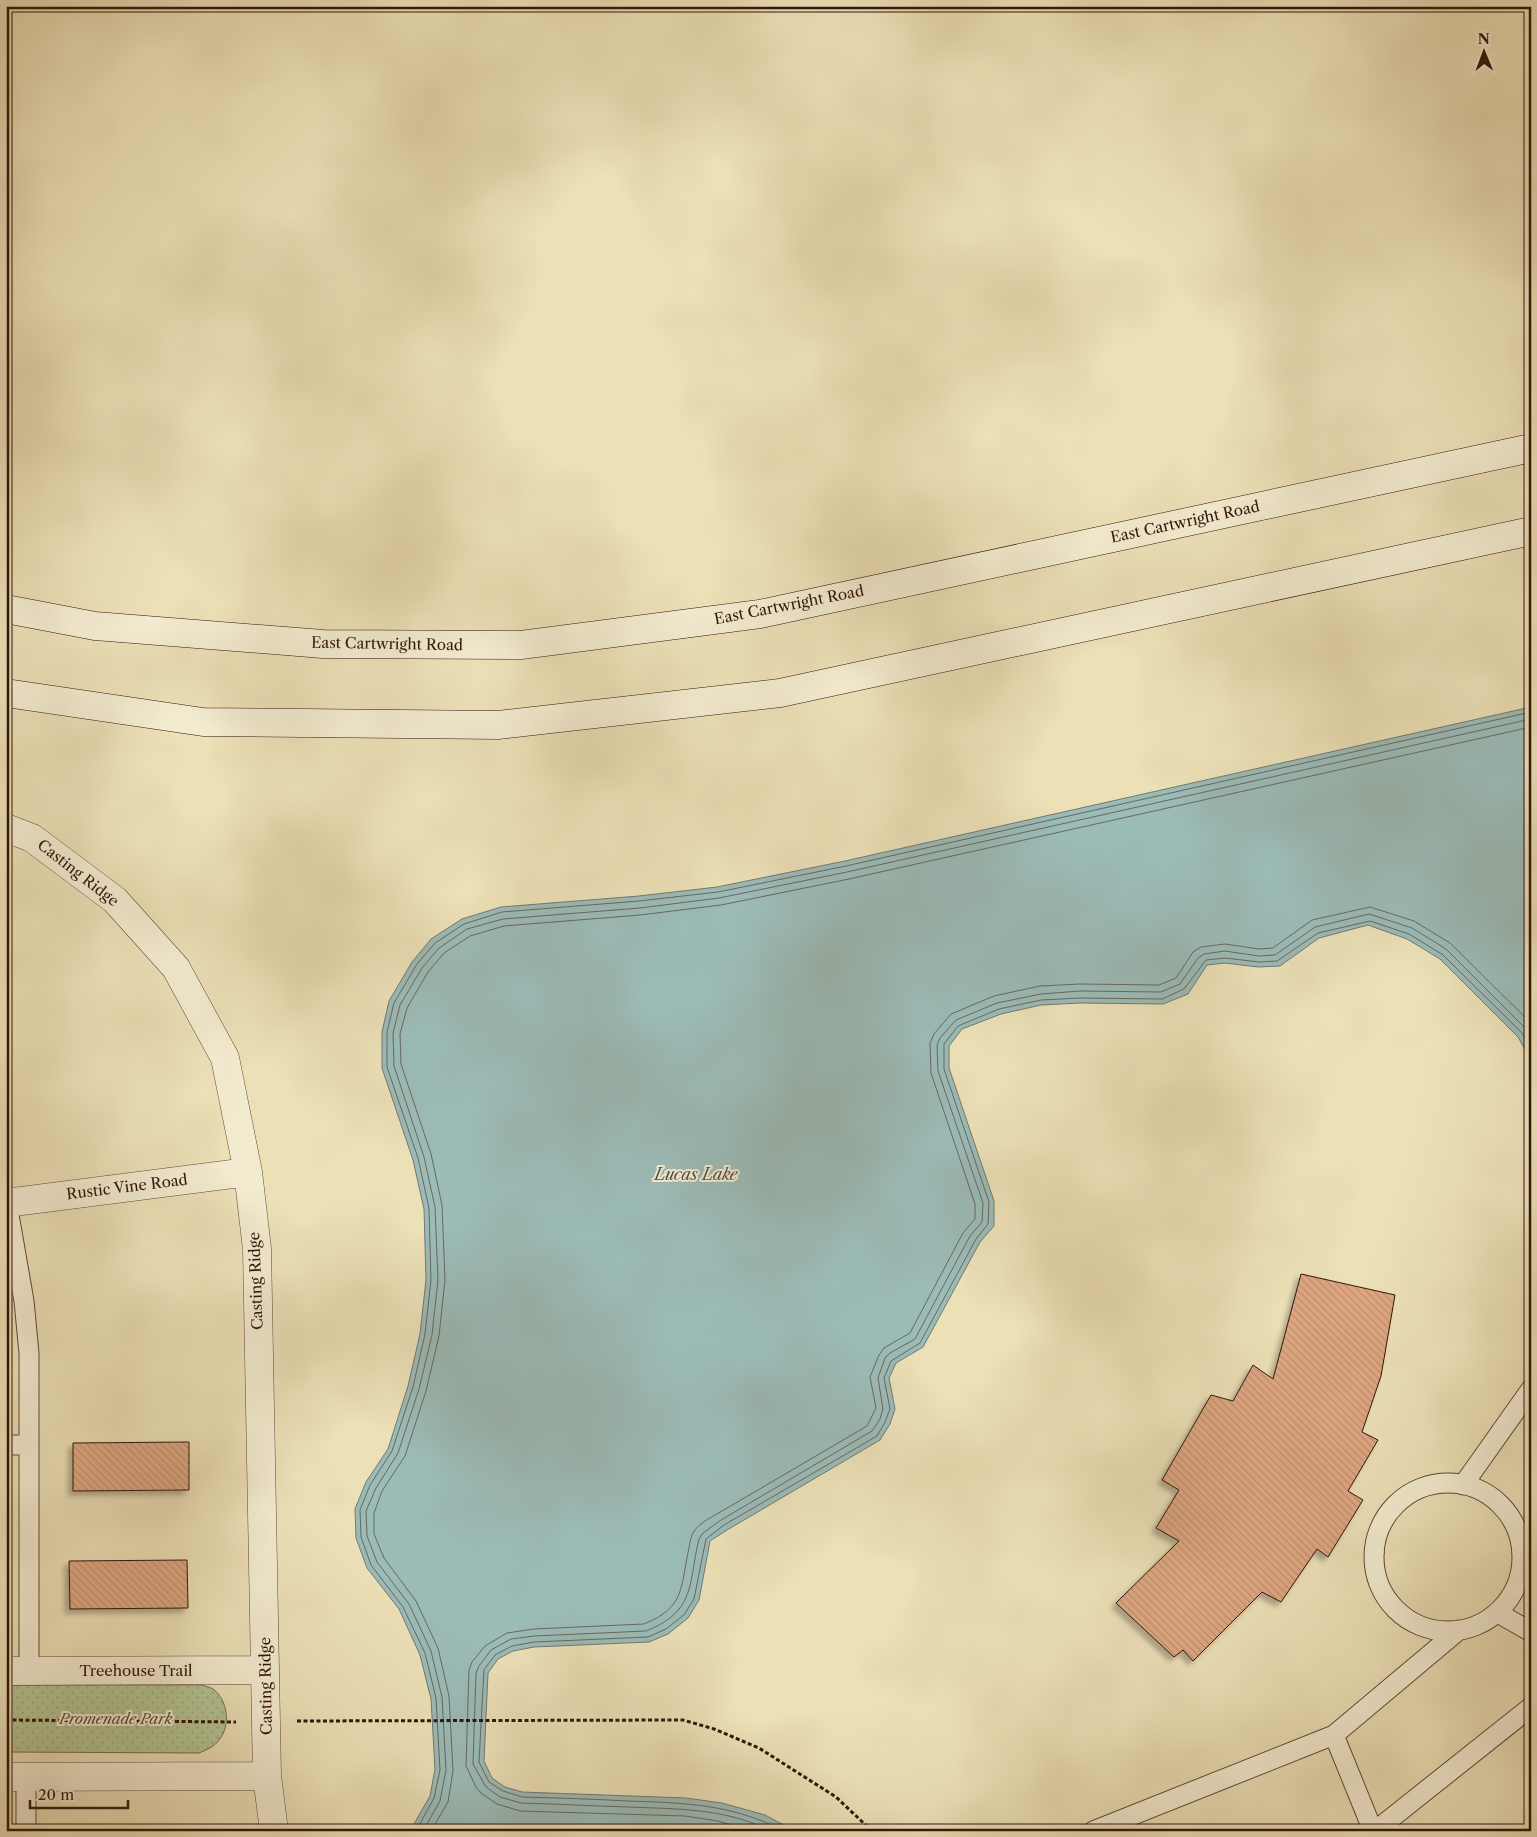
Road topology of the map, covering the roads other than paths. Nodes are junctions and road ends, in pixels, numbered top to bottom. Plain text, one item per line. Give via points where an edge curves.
1 (1531, 448) edge
2 (1531, 531) edge
3 (6, 608) edge
4 (6, 693) edge
5 (6, 828) edge
6 (248, 1172) junction
7 (7, 1203) edge
8 (1531, 1389) edge
9 (6, 1445) edge
10 (29, 1445) junction
11 (1463, 1485) junction
12 (1528, 1567) edge
13 (1498, 1613) junction
14 (1459, 1630) junction
15 (1531, 1632) edge
16 (265, 1670) junction
17 (18, 1671) edge
18 (1531, 1707) edge
19 (1334, 1735) junction
20 (267, 1776) junction
21 (16, 1777) edge
22 (26, 1831) edge
23 (274, 1831) edge
24 (1094, 1831) edge
25 (1374, 1831) edge

1 - 3 main road, East Cartwright Road via 760,614 521,645 323,644 95,626
2 - 4 main road via 780,693 498,725 204,722
5 - 6 main road, Casting Ridge via 32,838 115,900 176,968 225,1058
6 - 7 main road, Rustic Vine Road
6 - 16 main road, Casting Ridge via 257,1250
7 - 10 lane via 29,1353
8 - 11 lane
9 - 10 lane
10 - 17 lane
11 - 12 lane via 1478,1489 1498,1502 1513,1521
11 - 14 lane via 1432,1484 1409,1493 1391,1508 1382,1521 1373,1551 1374,1575 1384,1598 1402,1617 1425,1629 1451,1633
12 - 13 lane
13 - 14 lane via 1476,1627
13 - 15 lane
14 - 19 lane
16 - 17 main road, Treehouse Trail
16 - 20 main road, Casting Ridge
18 - 25 lane
19 - 24 lane
19 - 25 lane
20 - 21 main road
20 - 23 main road, Casting Ridge
21 - 22 lane

